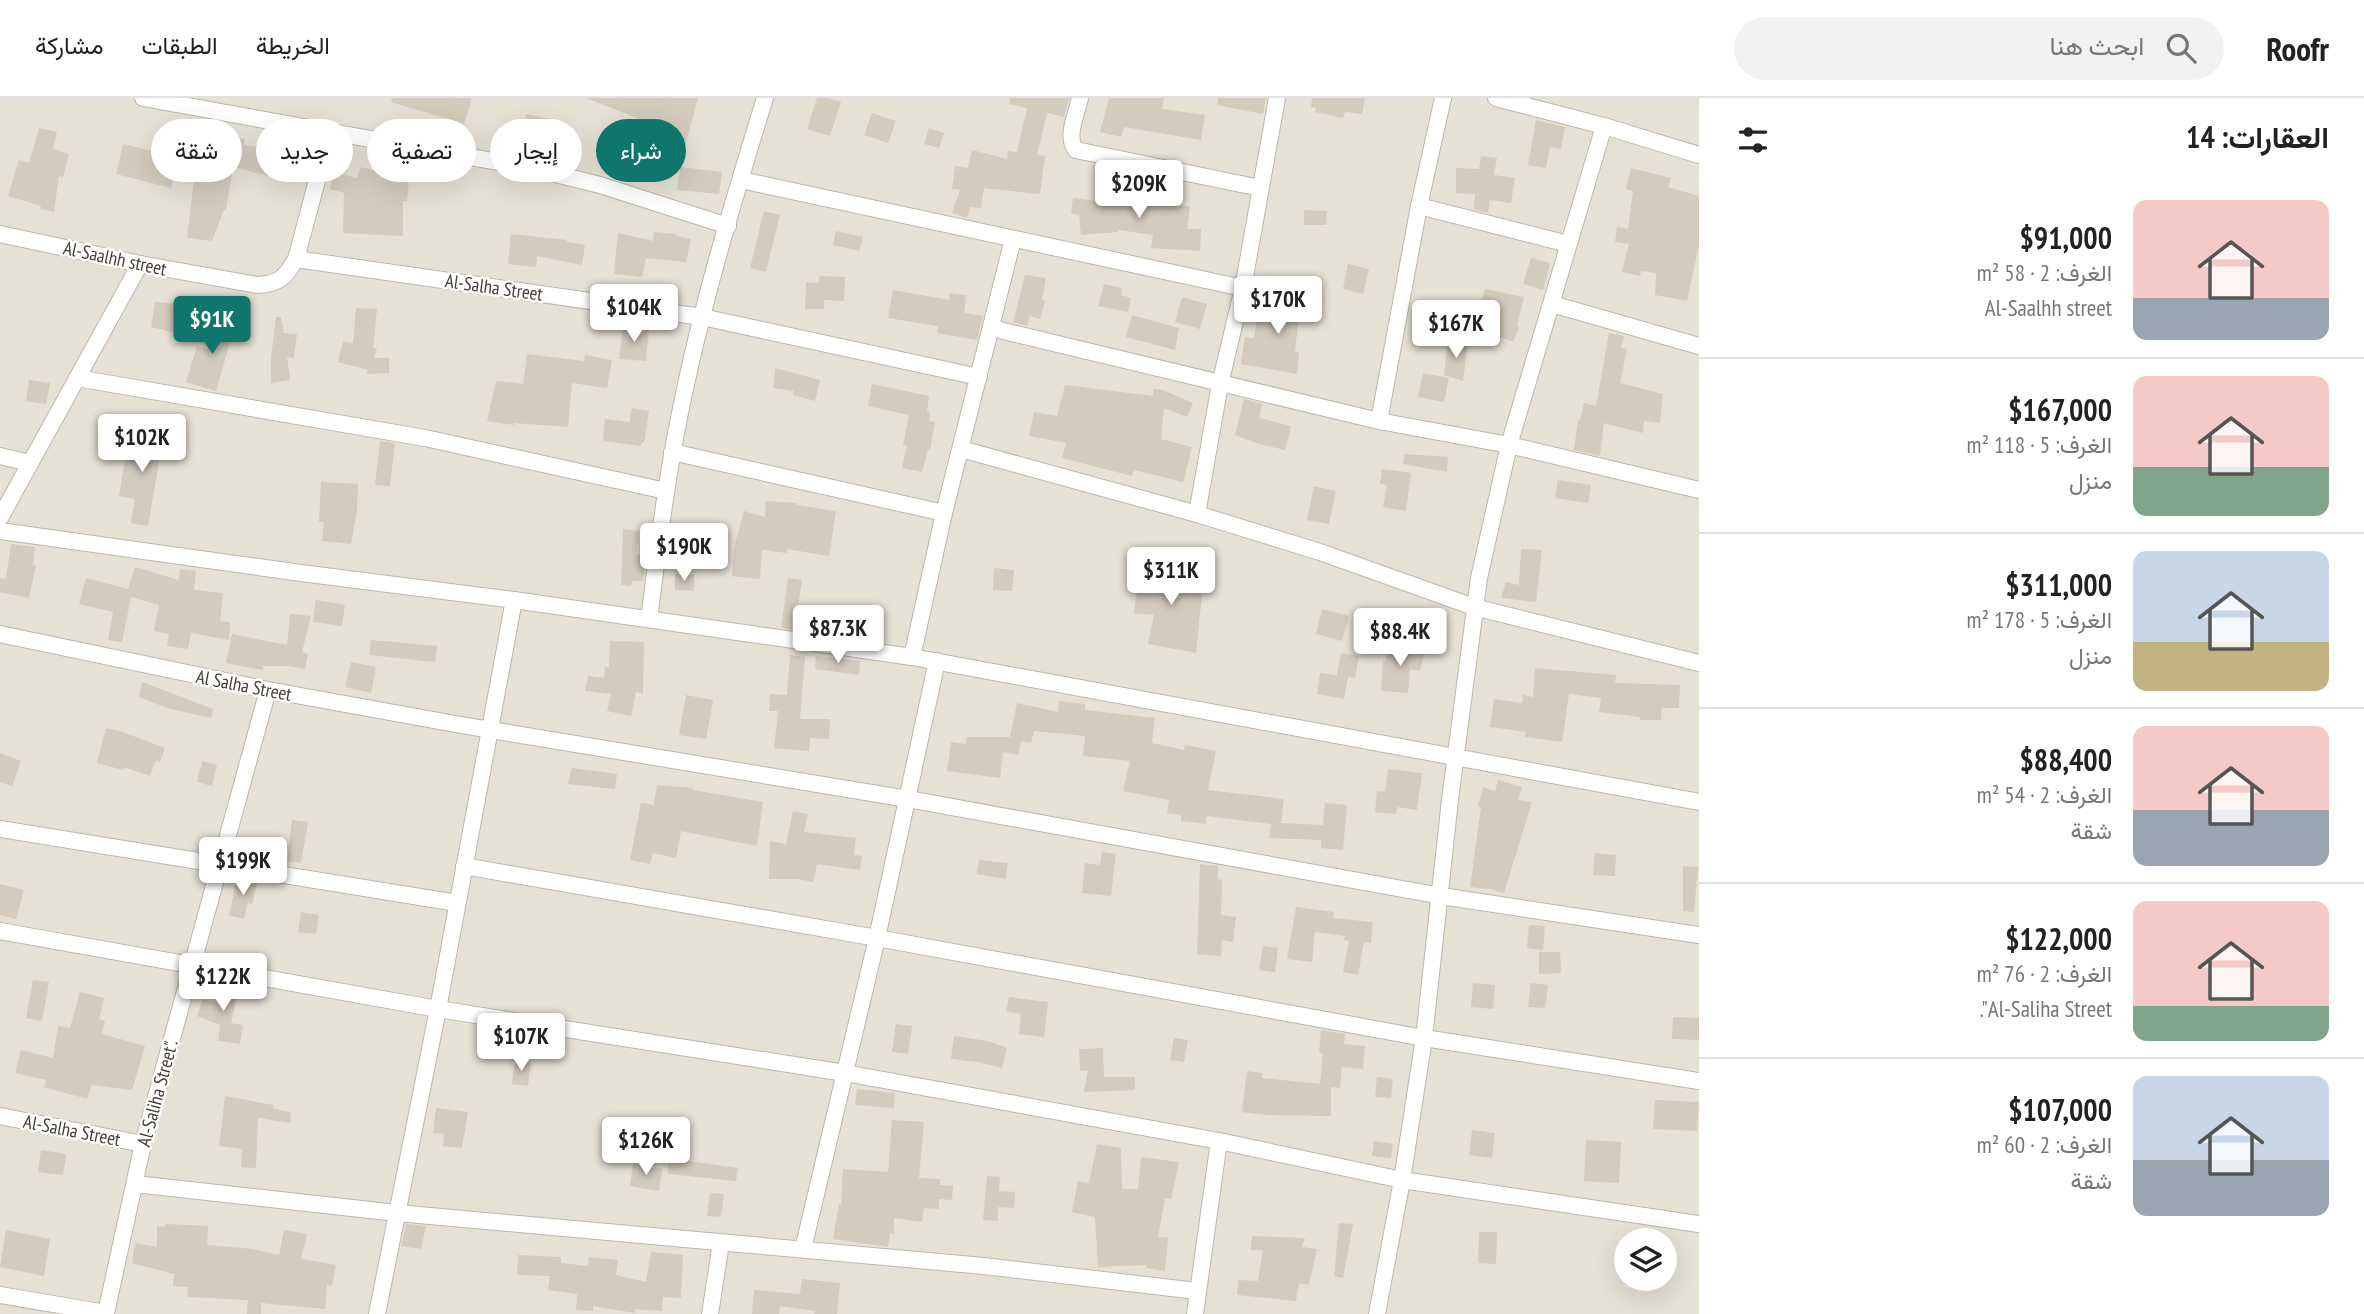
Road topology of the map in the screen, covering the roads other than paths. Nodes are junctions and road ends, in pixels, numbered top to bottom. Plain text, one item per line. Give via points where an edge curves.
1 (143, 98) edge
2 (764, 98) edge
3 (1080, 98) edge
4 (1277, 98) edge
5 (1443, 98) edge
6 (1496, 98) edge
7 (258, 119) edge
8 (1604, 125) junction
9 (353, 136) edge
10 (1699, 155) edge
11 (741, 180) junction
12 (317, 182) edge
13 (1260, 188) junction
14 (1419, 206) junction
15 (728, 226) junction
16 (0, 234) edge
17 (1013, 239) junction
18 (1568, 244) junction
19 (296, 259) junction
20 (140, 264) junction
21 (1243, 288) junction
22 (1552, 303) junction
23 (702, 317) junction
24 (991, 328) junction
25 (1699, 346) edge
26 (979, 377) junction
27 (77, 378) junction
28 (1220, 384) junction
29 (1379, 421) junction
30 (1509, 445) junction
31 (961, 449) junction
32 (672, 452) junction
33 (0, 456) edge
34 (30, 463) junction
35 (1699, 490) edge
36 (666, 491) junction
37 (944, 513) junction
38 (1197, 514) junction
39 (0, 517) edge
40 (0, 531) edge
41 (514, 600) junction
42 (1474, 607) junction
43 (649, 620) junction
44 (0, 634) edge
45 (912, 657) junction
46 (937, 661) junction
47 (1699, 663) edge
48 (268, 690) junction
49 (489, 729) junction
50 (1455, 757) junction
51 (908, 799) junction
52 (1699, 802) edge
53 (0, 829) edge
54 (219, 863) junction
55 (464, 866) junction
56 (1441, 896) junction
57 (457, 903) junction
58 (0, 931) edge
59 (1699, 935) edge
60 (877, 938) junction
61 (191, 966) junction
62 (438, 1009) junction
63 (1424, 1038) junction
64 (845, 1073) junction
65 (1699, 1081) edge
66 (0, 1116) edge
67 (1219, 1141) junction
68 (143, 1144) junction
69 (1402, 1180) junction
70 (135, 1184) junction
71 (397, 1213) junction
72 (1699, 1224) edge
73 (721, 1243) junction
74 (803, 1249) junction
75 (1197, 1291) junction
76 (0, 1295) edge
77 (108, 1314) edge
78 (377, 1314) edge
79 (710, 1314) edge
80 (1195, 1314) edge
81 (1377, 1314) edge

1 - 7 street
2 - 11 street
3 - 13 street via 1071,137 1076,150
4 - 13 street
5 - 14 street
6 - 8 street
8 - 10 street
8 - 18 street
9 - 15 street via 531,168
11 - 15 street
11 - 17 street
12 - 19 street, Al-Saalhh street
13 - 21 street
14 - 18 street
14 - 29 street
15 - 23 street
16 - 20 street, Al-Saalhh street
17 - 21 street
17 - 24 street
18 - 22 street
19 - 20 street, Al-Saalhh street via 285,278 257,285
19 - 23 street, Al-Salha Street
20 - 27 street
21 - 28 street
22 - 25 street
22 - 30 street
23 - 26 street, Al-Salha Street
23 - 32 street
24 - 26 street
24 - 28 street
26 - 31 street
27 - 34 street
27 - 36 street via 425,438
28 - 29 street
28 - 38 street
29 - 30 street
30 - 35 street
30 - 42 street
31 - 37 street
31 - 38 street
32 - 36 street
32 - 37 street
33 - 34 street
34 - 39 street
36 - 43 street
37 - 45 street
38 - 42 street
40 - 41 street
41 - 43 street
41 - 49 street
42 - 47 street
42 - 50 street
43 - 45 street
44 - 48 street, Al Salha Street
45 - 46 street
46 - 50 street
46 - 51 street
48 - 49 street, Al Salha Street
48 - 54 street, Al-Saliha Street".
49 - 51 street, Al Salha Street
49 - 55 street
50 - 52 street
50 - 56 street
51 - 56 street, Al Salha Street
51 - 60 street
53 - 54 street
54 - 57 street
54 - 61 street, Al-Saliha Street".
55 - 57 street
55 - 60 street
56 - 59 street, Al Salha Street
56 - 63 street
57 - 62 street
58 - 61 street
60 - 63 street
60 - 64 street
61 - 62 street
61 - 68 street, Al-Saliha Street".
62 - 64 street
62 - 71 street
63 - 65 street
63 - 69 street
64 - 67 street
64 - 74 street
66 - 68 street, Al-Salha Street
67 - 69 street
67 - 75 street
68 - 70 street, Al-Saliha Street".
69 - 72 street
69 - 81 street
70 - 71 street
70 - 77 street, Al-Saliha Street".
71 - 73 street
71 - 78 street
73 - 74 street
73 - 79 street
74 - 75 street
75 - 80 street
76 - 77 street, Al-Saliha Street".

